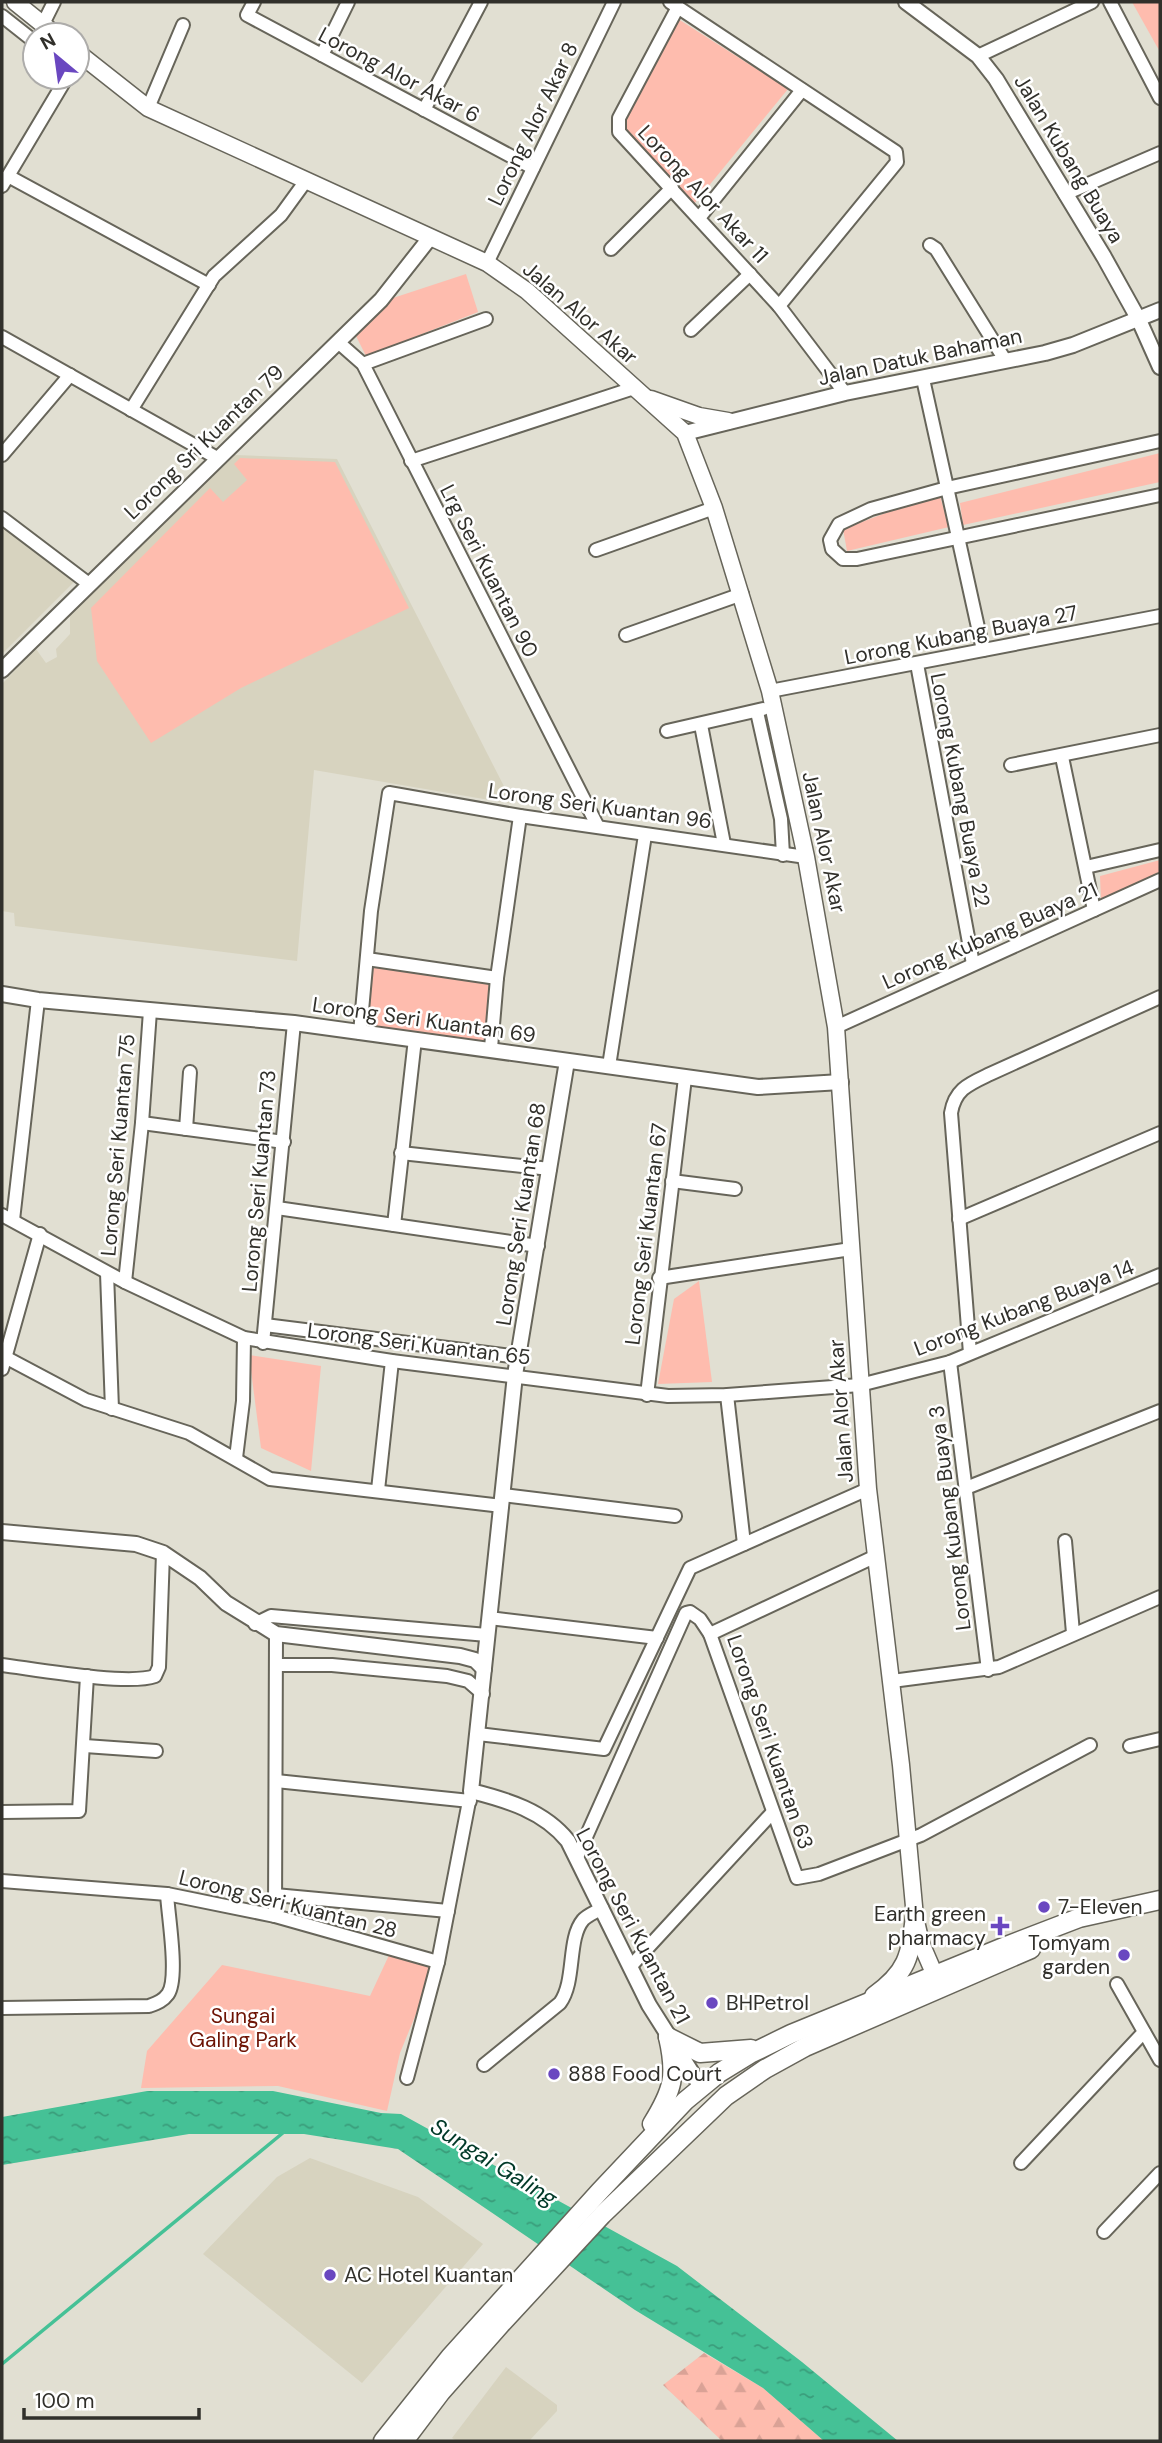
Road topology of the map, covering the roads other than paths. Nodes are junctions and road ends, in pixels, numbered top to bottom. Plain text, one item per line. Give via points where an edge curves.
1 (15, 2) edge
2 (54, 2) edge
3 (254, 2) edge
4 (348, 2) edge
5 (481, 2) edge
6 (614, 2) edge
7 (906, 2) edge
8 (1092, 2) edge
9 (1110, 2) edge
10 (674, 4) edge
11 (1070, 6) edge
12 (3, 17) edge
13 (39, 21) edge
14 (44, 21) edge
15 (183, 25) dead end
16 (21, 31) edge
17 (321, 55) junction
18 (978, 56) junction
19 (91, 66) edge
20 (802, 90) junction
21 (59, 91) edge
22 (1160, 98) edge
23 (148, 108) junction
24 (424, 110) junction
25 (1160, 153) edge
26 (533, 168) junction
27 (5, 181) edge
28 (306, 182) junction
29 (672, 188) junction
30 (1065, 194) junction
31 (699, 218) junction
32 (429, 239) junction
33 (930, 245) dead end
34 (611, 249) dead end
35 (487, 263) junction
36 (750, 274) junction
37 (208, 285) junction
38 (779, 306) junction
39 (1160, 310) edge
40 (486, 319) dead end
41 (1139, 320) junction
42 (691, 330) dead end
43 (2, 337) edge
44 (338, 342) junction
45 (1005, 360) junction
46 (363, 364) junction
47 (1160, 367) edge
48 (70, 375) junction
49 (923, 379) junction
50 (638, 392) junction
51 (845, 393) junction
52 (131, 410) junction
53 (728, 421) junction
54 (685, 433) junction
55 (1160, 442) edge
56 (2, 455) edge
57 (217, 458) junction
58 (411, 461) junction
59 (947, 488) junction
60 (1160, 495) edge
61 (713, 508) junction
62 (2, 518) edge
63 (957, 537) junction
64 (596, 550) dead end
65 (89, 584) junction
66 (742, 594) junction
67 (1160, 617) edge
68 (626, 635) dead end
69 (983, 650) junction
70 (917, 664) junction
71 (2, 670) edge
72 (771, 698) junction
73 (757, 712) junction
74 (701, 725) junction
75 (667, 731) dead end
76 (1160, 735) edge
77 (1062, 757) junction
78 (1011, 765) dead end
79 (520, 816) junction
80 (790, 818) junction
81 (597, 825) junction
82 (645, 835) junction
83 (724, 844) junction
84 (1160, 850) edge
85 (783, 855) junction
86 (806, 857) junction
87 (1086, 867) junction
88 (1160, 880) edge
89 (1094, 910) junction
90 (367, 959) junction
91 (973, 964) junction
92 (497, 978) junction
93 (2, 994) edge
94 (1160, 997) edge
95 (38, 1000) junction
96 (150, 1011) junction
97 (293, 1023) junction
98 (836, 1027) junction
99 (360, 1033) junction
100 (415, 1039) junction
101 (491, 1048) junction
102 (567, 1061) junction
103 (609, 1066) junction
104 (190, 1072) dead end
105 (685, 1078) junction
106 (841, 1082) junction
107 (142, 1124) junction
108 (186, 1129) junction
109 (1160, 1133) edge
110 (284, 1142) junction
111 (401, 1153) junction
112 (550, 1169) junction
113 (672, 1181) junction
114 (735, 1189) dead end
115 (277, 1208) junction
116 (7, 1218) edge
117 (959, 1219) junction
118 (394, 1225) junction
119 (40, 1234) junction
120 (538, 1246) junction
121 (851, 1248) junction
122 (107, 1273) junction
123 (1160, 1275) edge
124 (659, 1278) junction
125 (125, 1282) junction
126 (265, 1325) junction
127 (244, 1338) junction
128 (263, 1343) junction
129 (970, 1353) junction
130 (519, 1357) junction
131 (392, 1361) junction
132 (950, 1362) junction
133 (4, 1363) edge
134 (515, 1374) junction
135 (860, 1385) junction
136 (646, 1395) junction
137 (727, 1395) junction
138 (112, 1409) junction
139 (1160, 1413) edge
140 (236, 1458) junction
141 (967, 1488) junction
142 (868, 1489) junction
143 (377, 1490) junction
144 (502, 1500) junction
145 (675, 1516) dead end
146 (2, 1532) edge
147 (1065, 1541) dead end
148 (744, 1544) junction
149 (163, 1553) junction
150 (876, 1556) junction
151 (1160, 1598) edge
152 (489, 1618) junction
153 (255, 1624) junction
154 (1073, 1633) junction
155 (276, 1634) junction
156 (710, 1634) junction
157 (487, 1635) junction
158 (657, 1638) junction
159 (2, 1665) edge
160 (276, 1665) junction
161 (484, 1669) junction
162 (988, 1670) junction
163 (87, 1675) junction
164 (892, 1681) junction
165 (483, 1694) junction
166 (478, 1734) junction
167 (1160, 1738) edge
168 (1090, 1745) dead end
169 (85, 1746) junction
170 (1130, 1746) dead end
171 (156, 1751) dead end
172 (276, 1781) junction
173 (470, 1796) junction
174 (2, 1812) edge
175 (772, 1813) junction
176 (907, 1840) junction
177 (576, 1857) junction
178 (2, 1881) edge
179 (167, 1894) junction
180 (275, 1895) junction
181 (1160, 1899) edge
182 (602, 1908) junction
183 (448, 1911) junction
184 (275, 1916) junction
185 (915, 1917) junction
186 (438, 1962) junction
187 (630, 1967) junction
188 (937, 1982) junction
189 (1117, 1984) dead end
190 (2, 2008) edge
191 (838, 2017) junction
192 (1144, 2032) junction
193 (668, 2036) junction
194 (768, 2045) junction
195 (1160, 2060) edge
196 (484, 2065) dead end
197 (407, 2078) dead end
198 (701, 2087) junction
199 (668, 2150) junction
200 (634, 2154) junction
201 (1021, 2163) dead end
202 (1160, 2173) edge
203 (595, 2209) junction
204 (1104, 2232) dead end
205 (537, 2274) junction
206 (418, 2422) junction
207 (383, 2441) edge
208 (404, 2441) edge
209 (411, 2441) edge

1 - 13 main road
2 - 14 street
3 - 17 street, Lorong Alor Akar 6 via 247,15
4 - 17 street
5 - 24 street
6 - 26 street, Lorong Alor Akar 8
7 - 18 street, Jalan Kubang Buaya
8 - 11 street
9 - 22 street
10 - 20 street
10 - 29 street, Lorong Alor Akar 11 via 617,126
11 - 18 street
12 - 16 street
15 - 23 street
17 - 24 street, Lorong Alor Akar 6
18 - 30 street, Jalan Kubang Buaya
19 - 23 main road, Jalan Alor Akar
20 - 31 street
20 - 38 street via 851,120 898,158
21 - 27 street
23 - 28 main road, Jalan Alor Akar
24 - 26 street, Lorong Alor Akar 6
25 - 30 street
26 - 35 street, Lorong Alor Akar 8
27 - 37 street
28 - 32 main road, Jalan Alor Akar
28 - 37 street via 281,215 221,267
29 - 31 street, Lorong Alor Akar 11
29 - 34 street
30 - 41 street, Jalan Kubang Buaya
31 - 36 street, Lorong Alor Akar 11
32 - 35 main road, Jalan Alor Akar
32 - 44 street, Lorong Sri Kuantan 79 via 381,300
33 - 45 street
35 - 50 main road, Jalan Alor Akar via 527,291
36 - 38 street, Lorong Alor Akar 11
36 - 42 street
37 - 52 street
38 - 51 street, Lorong Alor Akar 11
39 - 41 street, Jalan Datuk Bahaman
40 - 46 street
41 - 45 street, Jalan Datuk Bahaman via 1073,345
41 - 47 street, Jalan Kubang Buaya
43 - 48 street
44 - 46 street, Lrg Seri Kuantan 90
44 - 57 street, Lorong Sri Kuantan 79
45 - 49 street, Jalan Datuk Bahaman
46 - 58 street, Lrg Seri Kuantan 90
48 - 52 street
48 - 56 street
49 - 51 street, Jalan Datuk Bahaman
49 - 59 street
50 - 53 main road via 699,416
50 - 54 main road, Jalan Alor Akar
50 - 58 street
51 - 53 street, Jalan Datuk Bahaman
52 - 57 street
53 - 54 street, Jalan Datuk Bahaman
54 - 61 main road, Jalan Alor Akar
55 - 59 street
57 - 65 street, Lorong Sri Kuantan 79
58 - 81 street, Lrg Seri Kuantan 90
59 - 63 street
59 - 63 street via 847,519 830,540 843,559 858,559
60 - 63 street
61 - 64 street
61 - 66 main road, Jalan Alor Akar
62 - 65 street
63 - 69 street
65 - 71 street, Lorong Sri Kuantan 79
66 - 68 street
66 - 72 main road, Jalan Alor Akar
67 - 69 street, Lorong Kubang Buaya 27
69 - 70 street, Lorong Kubang Buaya 27
70 - 72 street, Lorong Kubang Buaya 27
70 - 91 street, Lorong Kubang Buaya 22
72 - 73 street, Lorong Kubang Buaya 27
72 - 80 main road, Jalan Alor Akar
73 - 74 street, Lorong Kubang Buaya 27
73 - 80 street
74 - 75 street, Lorong Kubang Buaya 27
74 - 83 street
76 - 77 street
77 - 78 street
77 - 87 street
79 - 81 street, Lorong Seri Kuantan 96
79 - 90 street, Lorong Seri Kuantan 96 via 389,793
79 - 92 street
80 - 85 street
80 - 86 main road, Jalan Alor Akar
81 - 82 street, Lorong Seri Kuantan 96
82 - 83 street, Lorong Seri Kuantan 96
82 - 103 street
83 - 85 street, Lorong Seri Kuantan 96
84 - 87 street
85 - 86 street, Lorong Seri Kuantan 96
86 - 98 main road, Jalan Alor Akar
87 - 89 street
88 - 89 street, Lorong Kubang Buaya 21
89 - 91 street, Lorong Kubang Buaya 21
90 - 92 street
90 - 99 street
91 - 98 street, Lorong Kubang Buaya 21
92 - 101 street
93 - 95 street, Lorong Seri Kuantan 69
94 - 117 street via 990,1074 964,1087 954,1098 951,1113
95 - 96 street, Lorong Seri Kuantan 69
95 - 116 street
96 - 97 street, Lorong Seri Kuantan 69
96 - 107 street, Lorong Seri Kuantan 75
97 - 99 street, Lorong Seri Kuantan 69
97 - 110 street, Lorong Seri Kuantan 73
98 - 106 main road, Jalan Alor Akar
99 - 100 street, Lorong Seri Kuantan 69
100 - 101 street, Lorong Seri Kuantan 69
100 - 111 street
101 - 102 street, Lorong Seri Kuantan 69
102 - 103 street, Lorong Seri Kuantan 69
102 - 112 street, Lorong Seri Kuantan 68
103 - 105 street, Lorong Seri Kuantan 69
104 - 108 street
105 - 106 street, Lorong Seri Kuantan 69 via 758,1087
105 - 113 street, Lorong Seri Kuantan 67
106 - 121 main road, Jalan Alor Akar
107 - 108 street
107 - 125 street, Lorong Seri Kuantan 75
108 - 110 street
109 - 117 street
110 - 115 street, Lorong Seri Kuantan 73
111 - 112 street
111 - 118 street
112 - 120 street, Lorong Seri Kuantan 68
113 - 114 street
113 - 124 street, Lorong Seri Kuantan 67
115 - 118 street
115 - 126 street, Lorong Seri Kuantan 73
116 - 119 street, Lorong Seri Kuantan 65
117 - 129 street
118 - 120 street
119 - 122 street, Lorong Seri Kuantan 65
119 - 133 street
120 - 130 street, Lorong Seri Kuantan 68
121 - 124 street
121 - 135 main road, Jalan Alor Akar
122 - 125 street, Lorong Seri Kuantan 65
122 - 138 street
123 - 129 street, Lorong Kubang Buaya 14
124 - 136 street, Lorong Seri Kuantan 67
125 - 127 street, Lorong Seri Kuantan 65
126 - 128 street, Lorong Seri Kuantan 73
126 - 130 street
127 - 128 street, Lorong Seri Kuantan 65
127 - 140 street
128 - 131 street, Lorong Seri Kuantan 65
129 - 132 street, Lorong Kubang Buaya 14
130 - 134 street, Lorong Seri Kuantan 68
131 - 134 street, Lorong Seri Kuantan 65
131 - 143 street
132 - 135 street, Lorong Kubang Buaya 14
132 - 141 street, Lorong Kubang Buaya 3
133 - 138 street
134 - 136 street, Lorong Seri Kuantan 65
134 - 144 street, Lorong Seri Kuantan 68
135 - 137 street, Lorong Seri Kuantan 65
135 - 142 main road, Jalan Alor Akar
136 - 137 street, Lorong Seri Kuantan 65
137 - 148 street
138 - 140 street via 189,1433
139 - 141 street
140 - 143 street via 270,1479
141 - 162 street, Lorong Kubang Buaya 3
142 - 148 street
142 - 150 main road, Jalan Alor Akar
143 - 144 street
144 - 145 street
144 - 152 street, Lorong Seri Kuantan 68
146 - 149 street via 136,1544
147 - 154 street
148 - 158 street via 690,1568
149 - 153 street
149 - 163 street via 155,1676 146,1680
150 - 156 street, Lorong Seri Kuantan 63
150 - 164 main road, Jalan Alor Akar
151 - 154 street
152 - 157 street, Lorong Seri Kuantan 68
152 - 158 street
153 - 155 street
153 - 157 street via 271,1616
154 - 162 street
155 - 160 street
155 - 161 street via 460,1656 475,1660
156 - 175 street, Lorong Seri Kuantan 63
156 - 177 street via 694,1613 686,1613
157 - 161 street, Lorong Seri Kuantan 68
158 - 166 street via 604,1749
159 - 163 street
160 - 165 street via 332,1665 447,1676 468,1681
160 - 172 street
161 - 165 street, Lorong Seri Kuantan 68
162 - 164 street
163 - 169 street
164 - 176 main road, Jalan Alor Akar
165 - 166 street, Lorong Seri Kuantan 68
166 - 173 street, Lorong Seri Kuantan 68
167 - 170 street
168 - 176 street
169 - 171 street
169 - 174 street via 79,1811
172 - 173 street
172 - 180 street
173 - 177 street, Lorong Seri Kuantan 21 via 514,1804 552,1824
173 - 183 street
175 - 176 street, Lorong Seri Kuantan 63 via 797,1878
175 - 187 street
176 - 185 main road, Jalan Alor Akar
177 - 182 street, Lorong Seri Kuantan 21
178 - 179 street, Lorong Seri Kuantan 28
179 - 184 street, Lorong Seri Kuantan 28
179 - 190 street via 173,1976 167,1995 159,2002 149,2006
180 - 183 street
180 - 184 street
181 - 188 main road via 1117,1911 1100,1923
182 - 187 street, Lorong Seri Kuantan 21
182 - 196 street via 583,1919 578,1928 567,1989 560,2003
183 - 186 street
184 - 186 street, Lorong Seri Kuantan 28
185 - 188 main road, Jalan Alor Akar
185 - 191 main road via 909,1958 901,1972
186 - 197 street
187 - 193 street, Lorong Seri Kuantan 21
188 - 191 main road
188 - 199 main road via 765,2068 726,2096
189 - 192 street
191 - 194 main road
192 - 195 street
192 - 201 street
193 - 194 main road via 690,2050 710,2054
193 - 198 street, Lorong Seri Kuantan 21
193 - 200 main road via 674,2067 672,2088
194 - 198 main road
198 - 199 main road via 701,2105
198 - 200 main road
199 - 203 main road
200 - 203 main road
202 - 204 street
203 - 205 main road
205 - 206 main road
205 - 207 main road via 450,2357
206 - 208 main road
206 - 209 main road

